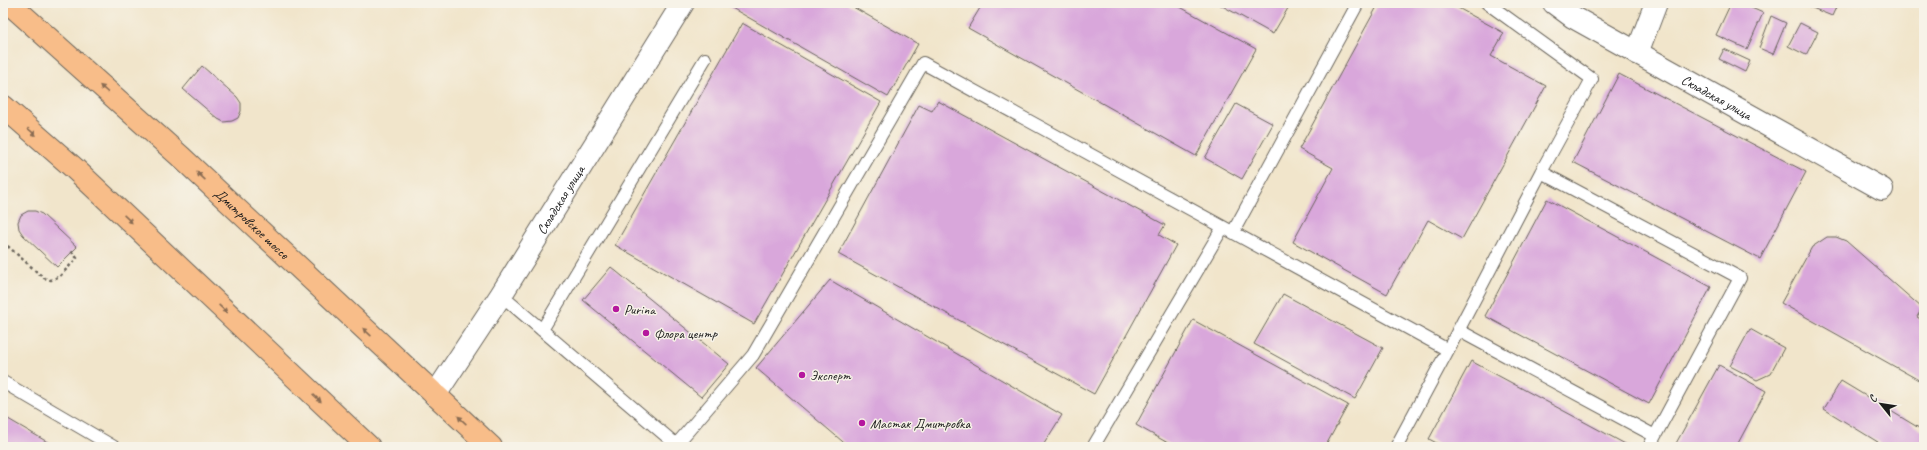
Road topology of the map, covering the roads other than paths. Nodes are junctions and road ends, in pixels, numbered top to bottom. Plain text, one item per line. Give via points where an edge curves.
1 (9, 3) edge
2 (683, 3) edge
3 (1358, 3) edge
4 (1487, 3) edge
5 (1554, 3) edge
6 (1656, 3) edge
7 (1637, 52) junction
8 (705, 59) dead end
9 (3, 106) edge
10 (1541, 172) junction
11 (1882, 189) dead end
12 (1228, 229) junction
13 (500, 295) junction
14 (542, 330) junction
15 (1458, 330) junction
16 (1448, 350) junction
17 (3, 382) edge
18 (435, 395) junction
19 (1652, 442) edge
20 (677, 446) edge
21 (114, 447) edge
22 (369, 447) edge
23 (491, 447) edge
24 (1093, 447) edge
25 (1396, 447) edge

18 -> 1 highway, Дмитровское шоссе via 181,157
2 - 13 street, Складская улица
3 - 12 lane
4 - 10 lane via 1592,79
5 - 7 street, Складская улица via 1573,17
6 - 7 street
7 - 11 street, Складская улица
8 - 14 lane
9 -> 22 highway via 74,168
10 - 15 lane
10 - 19 lane via 1740,278
12 - 16 lane
12 - 20 lane via 923,63 753,355
12 - 24 lane
13 - 14 lane
13 - 18 street, Складская улица
14 - 20 lane
15 - 16 lane
15 - 19 lane
16 - 25 lane
17 - 21 lane
23 -> 18 highway, Дмитровское шоссе

